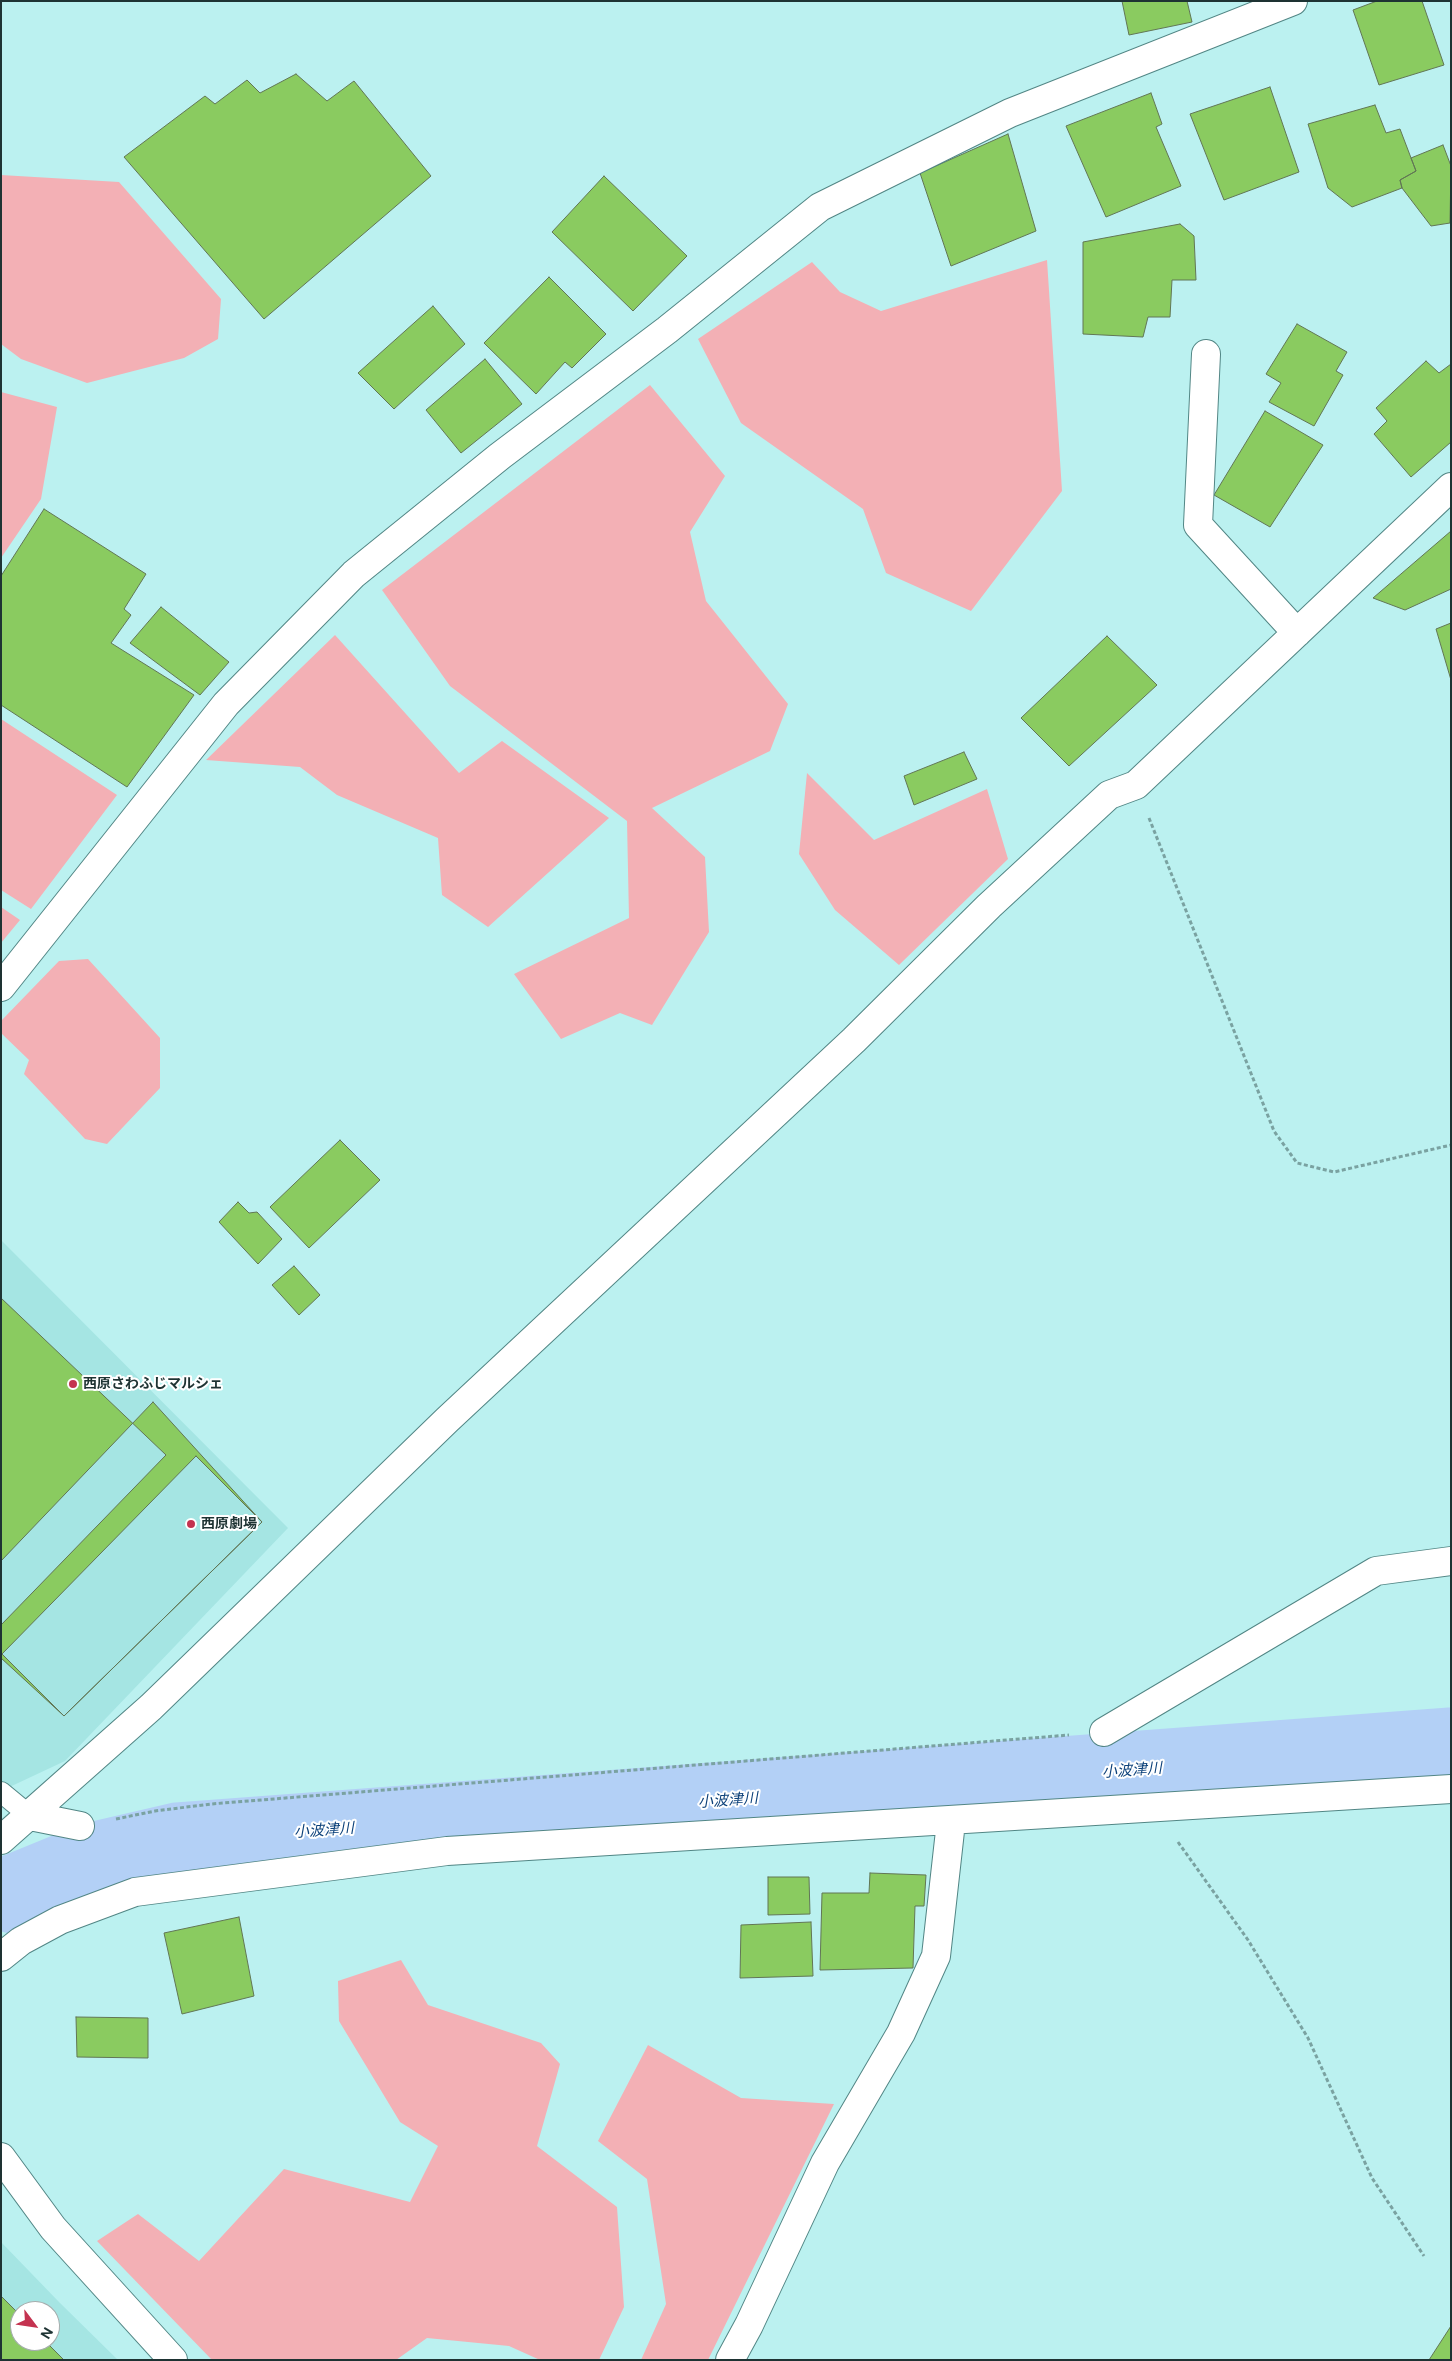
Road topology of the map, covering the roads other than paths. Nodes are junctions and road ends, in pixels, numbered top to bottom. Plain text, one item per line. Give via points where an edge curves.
1 (1293, 1) edge
2 (1206, 354) dead end
3 (1451, 487) edge
4 (1296, 633) junction
5 (1, 987) edge
6 (1451, 1561) edge
7 (1104, 1732) road end
8 (1451, 1789) edge
9 (1, 1792) edge
10 (30, 1816) junction
11 (951, 1822) junction
12 (80, 1826) road end
13 (1, 1840) edge
14 (1, 1957) edge
15 (1, 2157) edge
16 (174, 2360) edge
17 (730, 2360) edge

1 - 5 street via 1010,113 820,207 354,574 226,704
2 - 4 street via 1198,525
3 - 4 street
4 - 10 street via 1136,785 1109,795 989,906 854,1040 440,1427 151,1708
6 - 7 street via 1376,1571
8 - 11 street
9 - 10 lane
10 - 12 street
10 - 13 street
11 - 14 street via 447,1851 155,1889 135,1892 60,1920 21,1941
11 - 17 street via 936,1956 901,2034 825,2163
15 - 16 street via 52,2228

